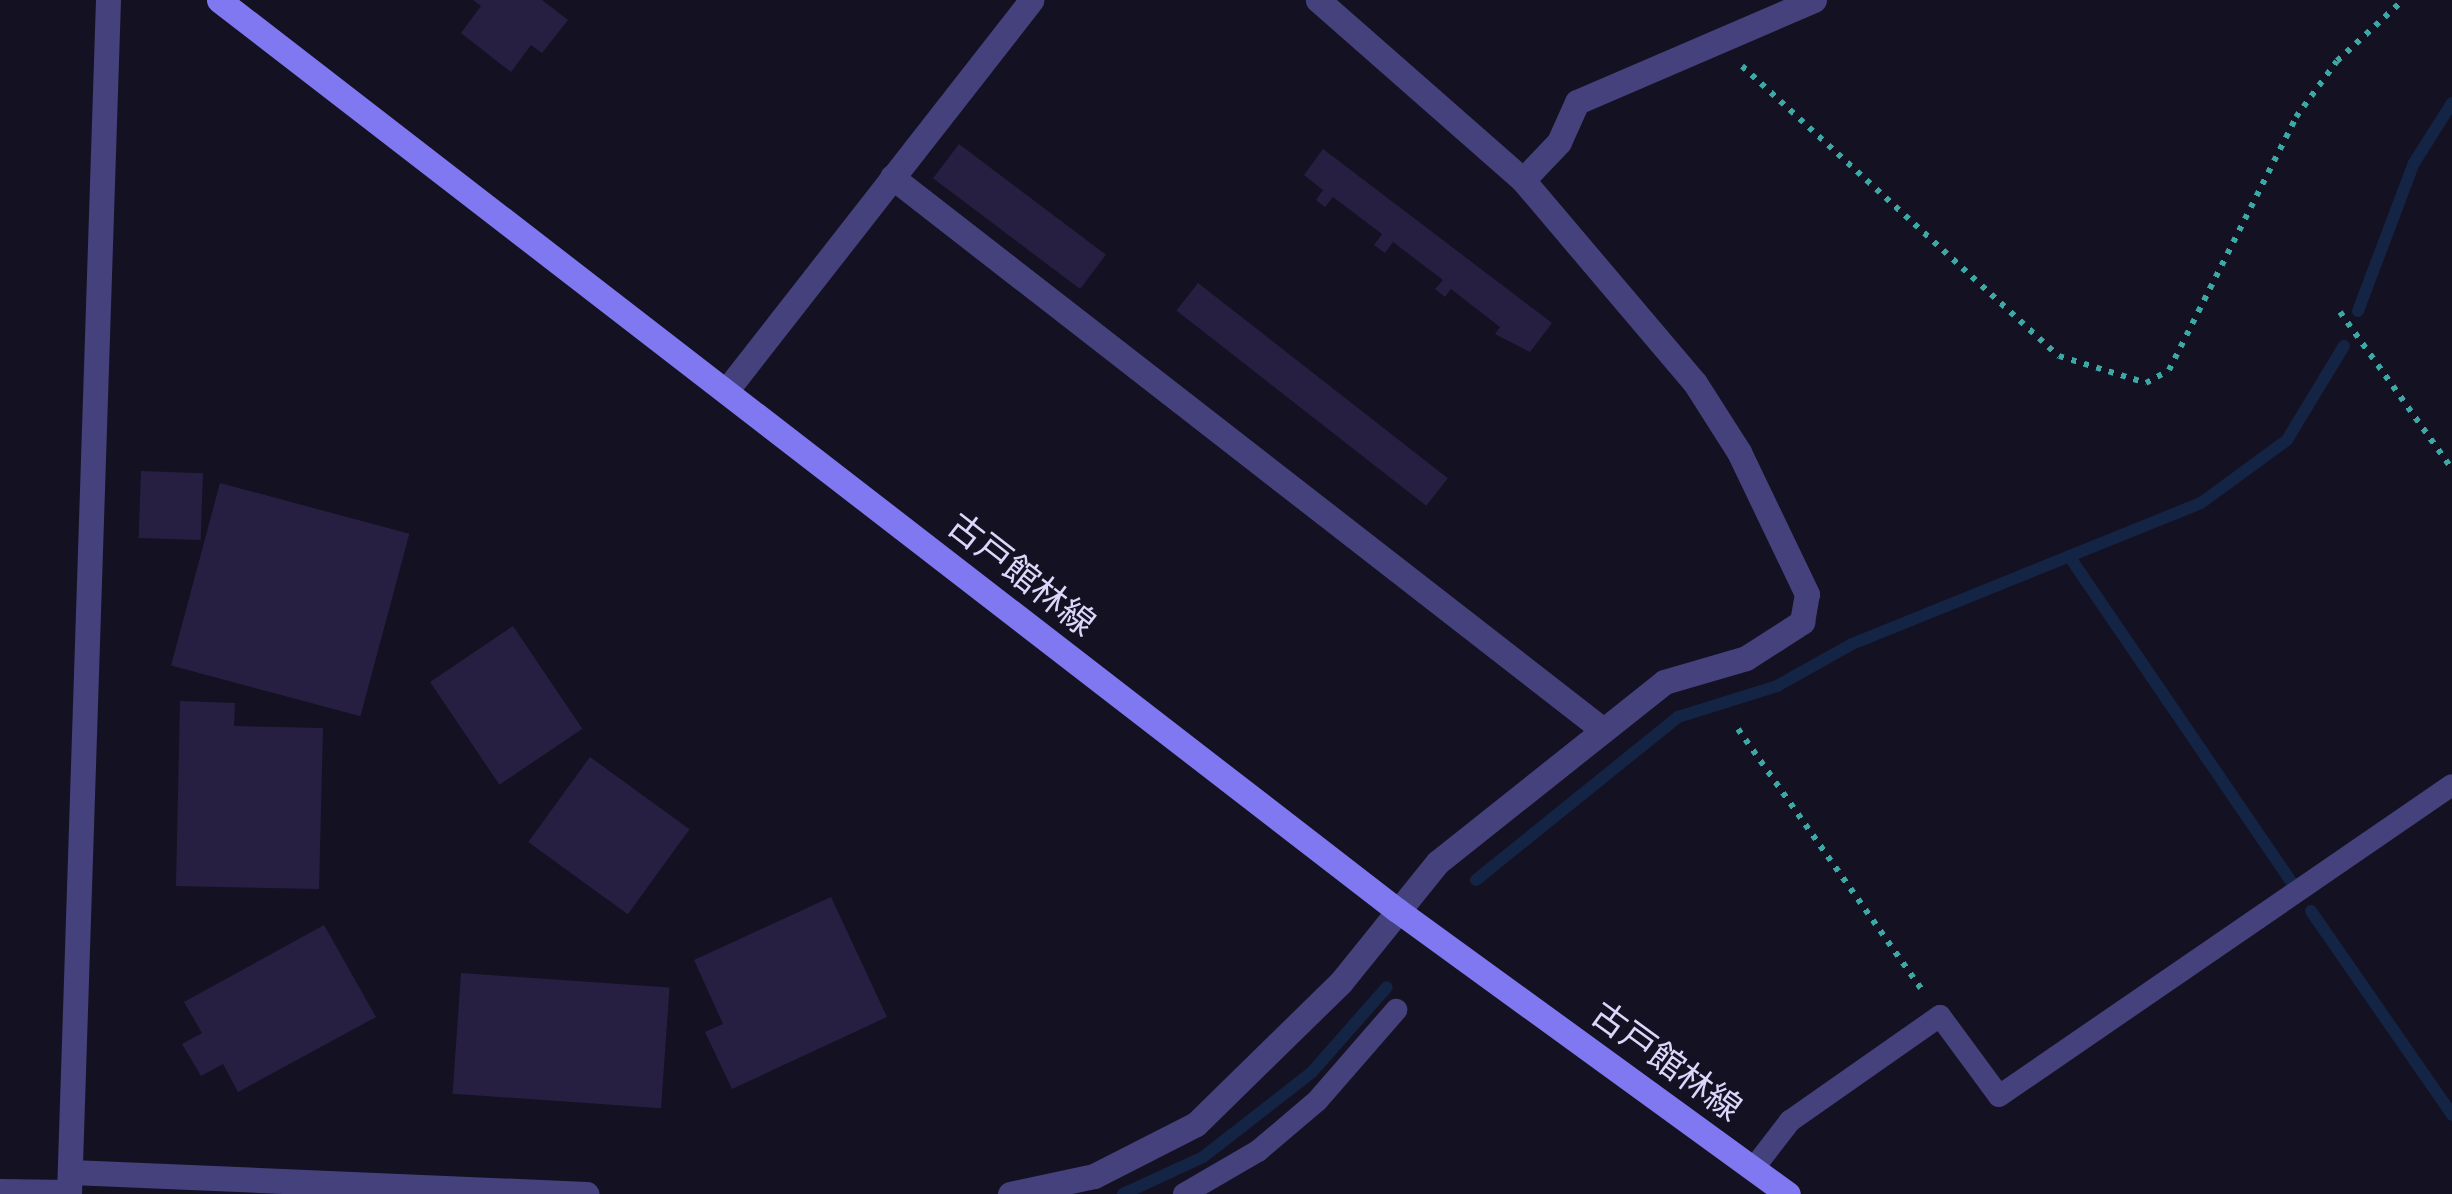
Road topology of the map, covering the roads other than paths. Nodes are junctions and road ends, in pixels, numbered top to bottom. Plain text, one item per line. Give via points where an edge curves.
1 (108, 0) edge
2 (219, 0) edge
3 (1031, 0) edge
4 (1318, 0) edge
5 (1814, 0) edge
6 (892, 178) junction
7 (1523, 180) junction
8 (726, 392) junction
9 (1603, 730) junction
10 (2452, 785) edge
11 (1398, 910) junction
12 (1396, 1010) dead end
13 (1753, 1168) junction
14 (69, 1186) edge
15 (0, 1191) edge
16 (587, 1194) edge
17 (1010, 1194) edge
18 (1184, 1194) edge
19 (1788, 1194) edge

1 - 14 street
2 - 8 main road, 古戸館林線
3 - 6 street
4 - 7 street
5 - 7 street via 1577,102 1559,142
6 - 8 street
6 - 9 street
7 - 9 street via 1695,383 1739,452 1806,594 1802,622 1746,658 1664,682
8 - 11 main road, 古戸館林線
9 - 11 street via 1438,862
10 - 13 lane via 2000,1096 1940,1016 1790,1120
11 - 13 main road, 古戸館林線
11 - 17 street via 1341,982 1196,1124 1094,1176
12 - 18 lane via 1317,1101 1258,1151
13 - 19 main road, 古戸館林線
14 - 15 street
14 - 16 street

